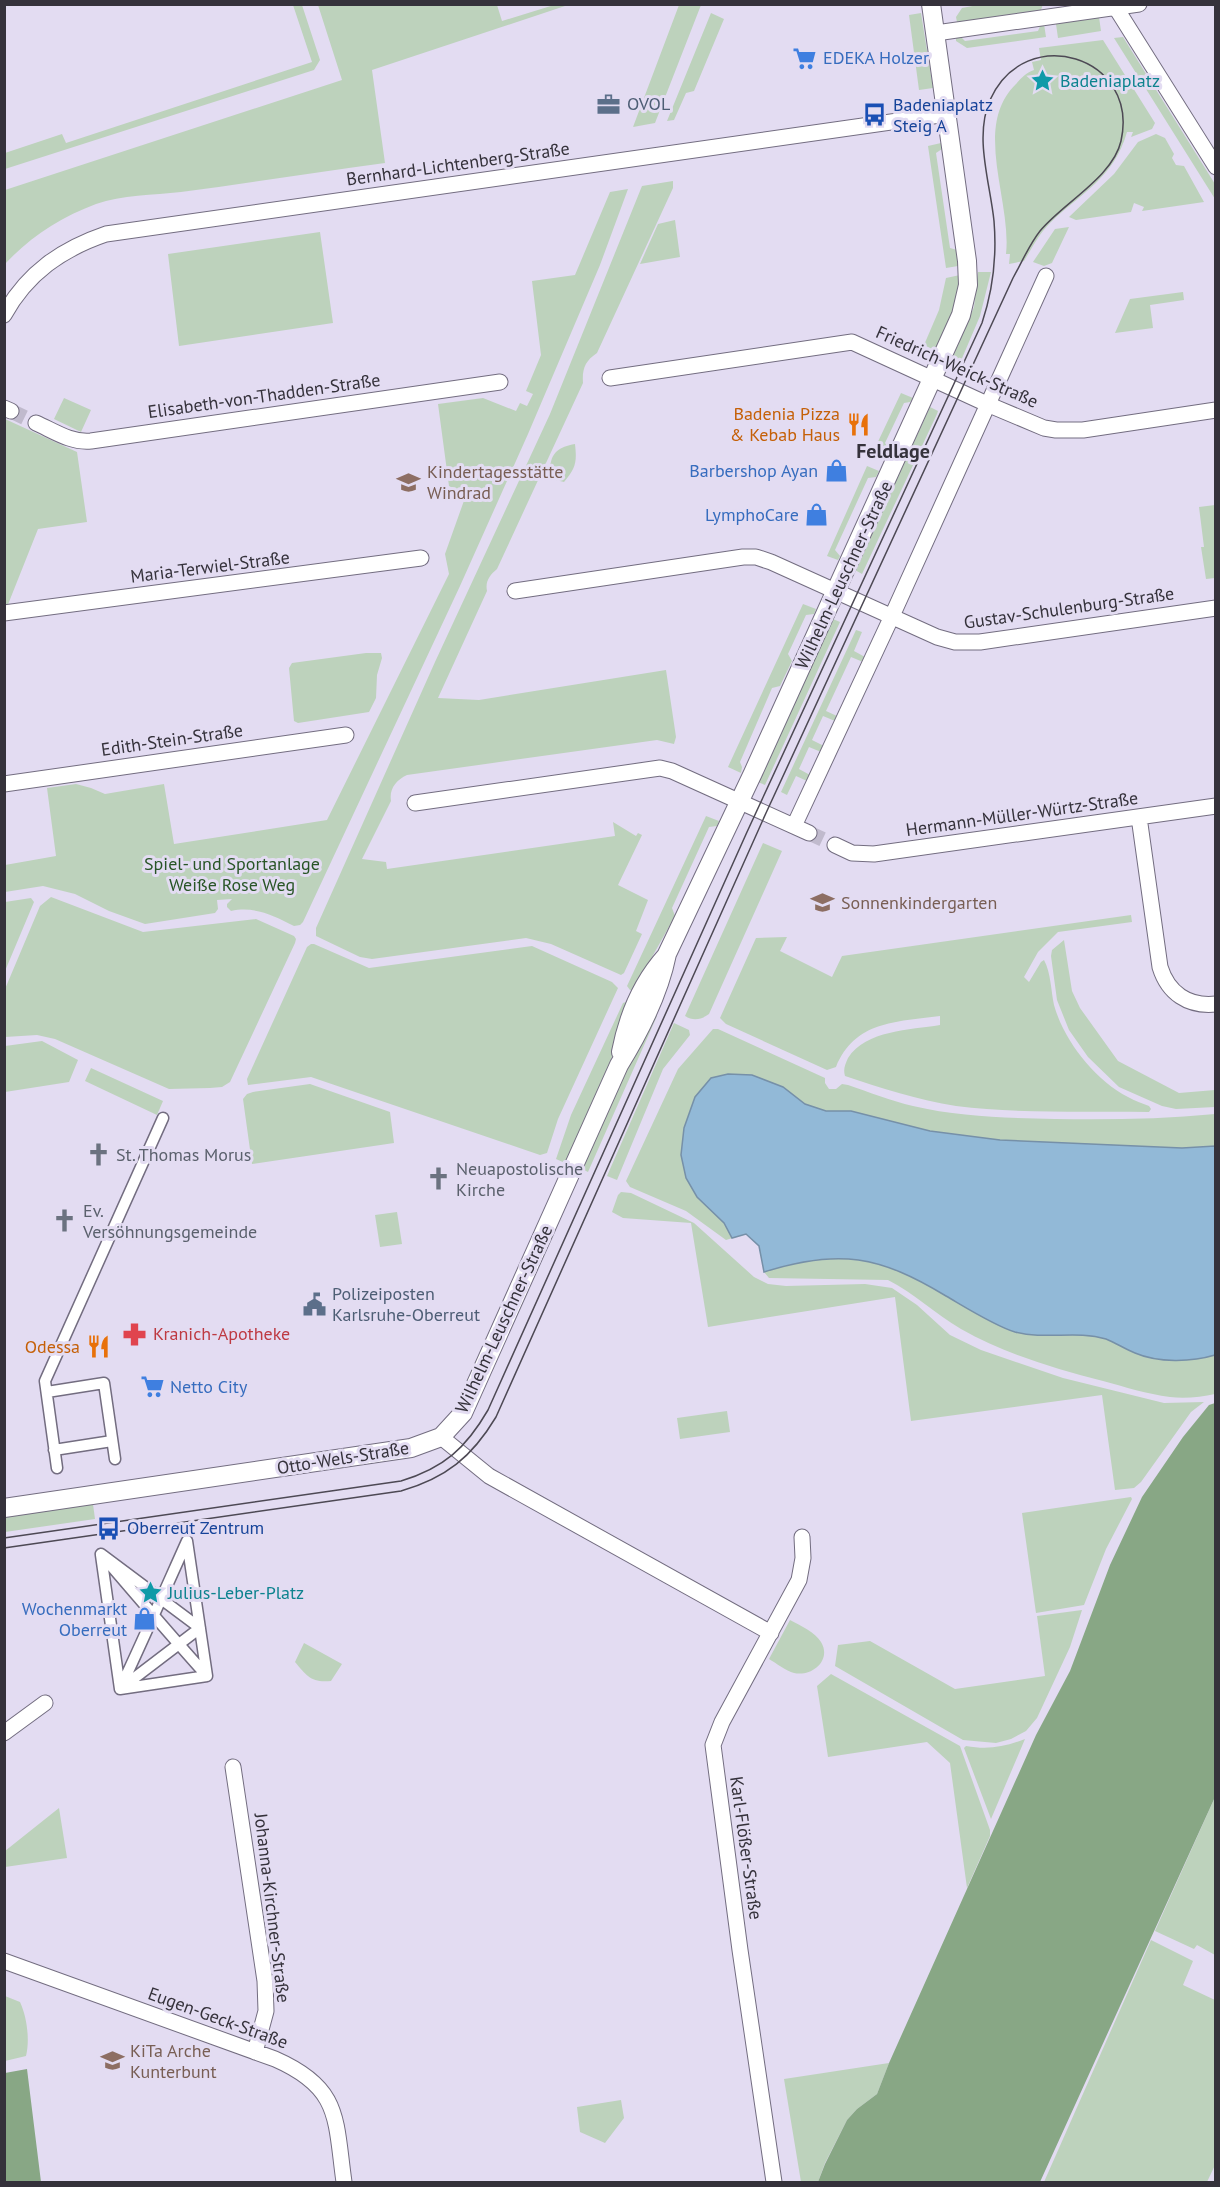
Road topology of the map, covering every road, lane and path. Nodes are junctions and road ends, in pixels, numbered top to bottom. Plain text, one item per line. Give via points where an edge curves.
1 (932, 4) edge
2 (1139, 4) edge
3 (1116, 8) junction
4 (936, 33) junction
5 (947, 114) junction
6 (1215, 167) edge
7 (1046, 276) dead end
8 (4, 315) edge
9 (610, 378) dead end
10 (933, 380) junction
11 (500, 382) dead end
12 (987, 404) junction
13 (1215, 410) edge
14 (36, 423) tunnel mouth
15 (421, 558) dead end
16 (515, 591) dead end
17 (836, 591) junction
18 (1215, 608) edge
19 (4, 614) edge
20 (892, 616) junction
21 (346, 735) dead end
22 (4, 784) edge
23 (740, 801) junction
24 (415, 803) dead end
25 (1215, 806) edge
26 (1139, 817) junction
27 (794, 826) junction
28 (809, 833) tunnel mouth
29 (835, 845) tunnel mouth
30 (1215, 1004) edge
31 (163, 1118) dead end
32 (47, 1392) junction
33 (441, 1437) junction
34 (112, 1441) junction
35 (54, 1450) junction
36 (115, 1459) dead end
37 (57, 1468) dead end
38 (4, 1508) edge
39 (802, 1537) dead end
40 (100, 1554) junction
41 (161, 1599) junction
42 (154, 1616) junction
43 (200, 1628) junction
44 (771, 1633) junction
45 (179, 1644) junction
46 (207, 1676) junction
47 (120, 1689) junction
48 (45, 1703) dead end
49 (4, 1733) edge
50 (233, 1767) dead end
51 (4, 1961) edge
52 (255, 2052) junction
53 (344, 2182) edge
54 (774, 2182) edge

1 - 4 street, Wilhelm-Leuschner-Straße
2 - 3 street
3 - 4 street
3 - 6 street
4 - 5 street, Wilhelm-Leuschner-Straße
5 - 8 street, Bernhard-Lichtenberg-Straße via 106,234 73,247 43,266
5 - 10 street, Wilhelm-Leuschner-Straße via 968,285 961,315
7 - 12 street
9 - 10 street, Friedrich-Weick-Straße via 852,342
10 - 12 street, Friedrich-Weick-Straße
10 - 17 street, Wilhelm-Leuschner-Straße
11 - 14 street, Elisabeth-von-Thadden-Straße via 91,441 69,438
12 - 13 street, Friedrich-Weick-Straße via 1044,428 1068,431
12 - 20 street
15 - 19 street, Maria-Terwiel-Straße
16 - 17 street, Gustav-Schulenburg-Straße via 750,557 771,562
17 - 20 street, Gustav-Schulenburg-Straße
17 - 23 street, Wilhelm-Leuschner-Straße
18 - 20 street, Gustav-Schulenburg-Straße via 980,642 956,642
20 - 27 street
21 - 22 street, Edith-Stein-Straße
23 - 24 street via 672,771 654,768
23 - 27 street
23 - 33 street, Wilhelm-Leuschner-Straße via 667,954 663,978 619,1065 463,1413
25 - 26 street, Hermann-Müller-Würtz-Straße
26 - 29 street, Hermann-Müller-Würtz-Straße via 874,854 852,853
26 - 30 street via 1164,979 1179,996 1201,1004
27 - 28 street
31 - 32 street via 45,1382
32 - 34 street via 57,1385 104,1383
32 - 35 street
33 - 38 street, Otto-Wels-Straße via 411,1448
33 - 44 street via 489,1476
34 - 35 street
34 - 36 street
35 - 37 street
39 - 44 street, Karl-Flößer-Straße via 799,1580
40 - 41 street
40 - 42 street
40 - 47 street
41 - 42 street
41 - 43 street
41 - 43 street via 187,1541
42 - 45 street
42 - 47 street
43 - 45 street
43 - 46 street
44 - 54 street, Karl-Flößer-Straße via 722,1722 713,1753
45 - 46 street
45 - 47 street
46 - 47 street
48 - 49 street
50 - 52 street, Johanna-Kirchner-Straße via 266,1981 266,2011
51 - 52 street, Eugen-Geck-Straße
52 - 53 street, Eugen-Geck-Straße via 303,2072 323,2092 334,2113

